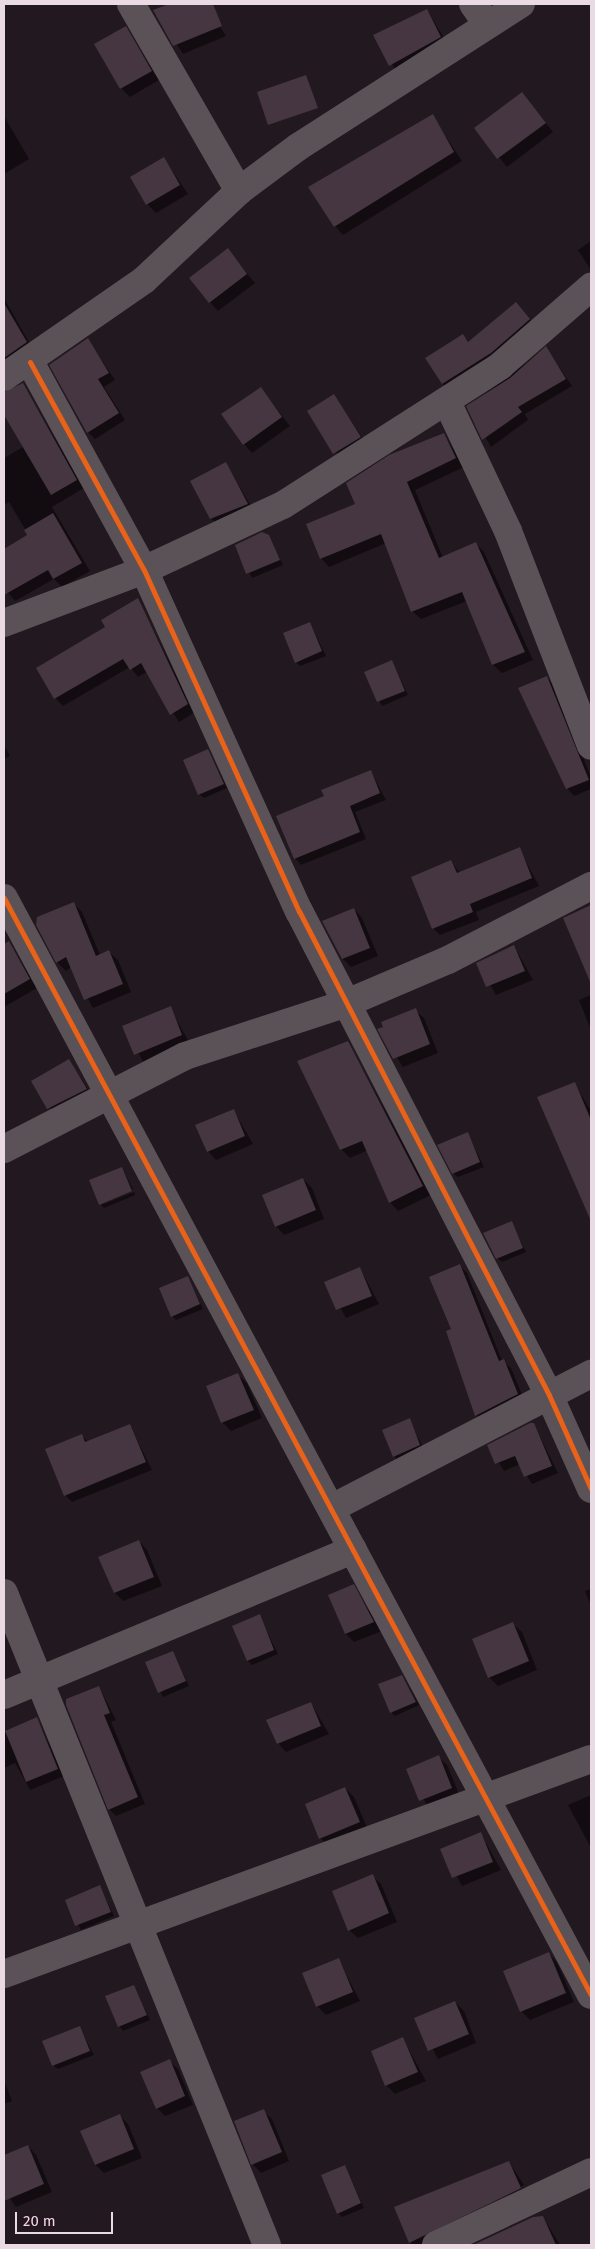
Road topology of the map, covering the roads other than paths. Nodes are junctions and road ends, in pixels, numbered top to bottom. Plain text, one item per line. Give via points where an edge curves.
1 (131, 4) edge
2 (521, 4) edge
3 (480, 14) edge
4 (239, 191) junction
5 (591, 287) edge
6 (30, 362) junction
7 (4, 378) edge
8 (448, 402) junction
9 (144, 570) junction
10 (4, 623) edge
11 (591, 746) edge
12 (591, 886) edge
13 (4, 898) edge
14 (347, 1003) junction
15 (111, 1093) junction
16 (4, 1148) edge
17 (591, 1374) edge
18 (549, 1395) junction
19 (591, 1489) edge
20 (332, 1508) junction
21 (353, 1550) junction
22 (4, 1593) edge
23 (41, 1678) junction
24 (4, 1695) edge
25 (591, 1759) edge
26 (484, 1799) junction
27 (139, 1923) junction
28 (4, 1974) edge
29 (591, 1995) edge
30 (591, 2172) edge
31 (267, 2245) edge
32 (436, 2245) edge

1 - 4 street
2 - 3 street
3 - 4 street
4 - 6 street via 144,280
5 - 8 street via 500,366
6 - 7 street
6 - 9 street
8 - 9 street via 283,505
8 - 11 street via 508,531
9 - 10 street
9 - 14 street via 299,911
12 - 14 street via 448,960
13 - 15 street
14 - 15 street via 185,1056
14 - 18 street
15 - 16 street
15 - 20 street
17 - 18 street
18 - 19 street
18 - 20 street
20 - 21 street
21 - 23 street
21 - 26 street
22 - 23 street
23 - 24 street
23 - 27 street
25 - 26 street
26 - 27 street
26 - 29 street
27 - 28 street
27 - 31 street
30 - 32 street

